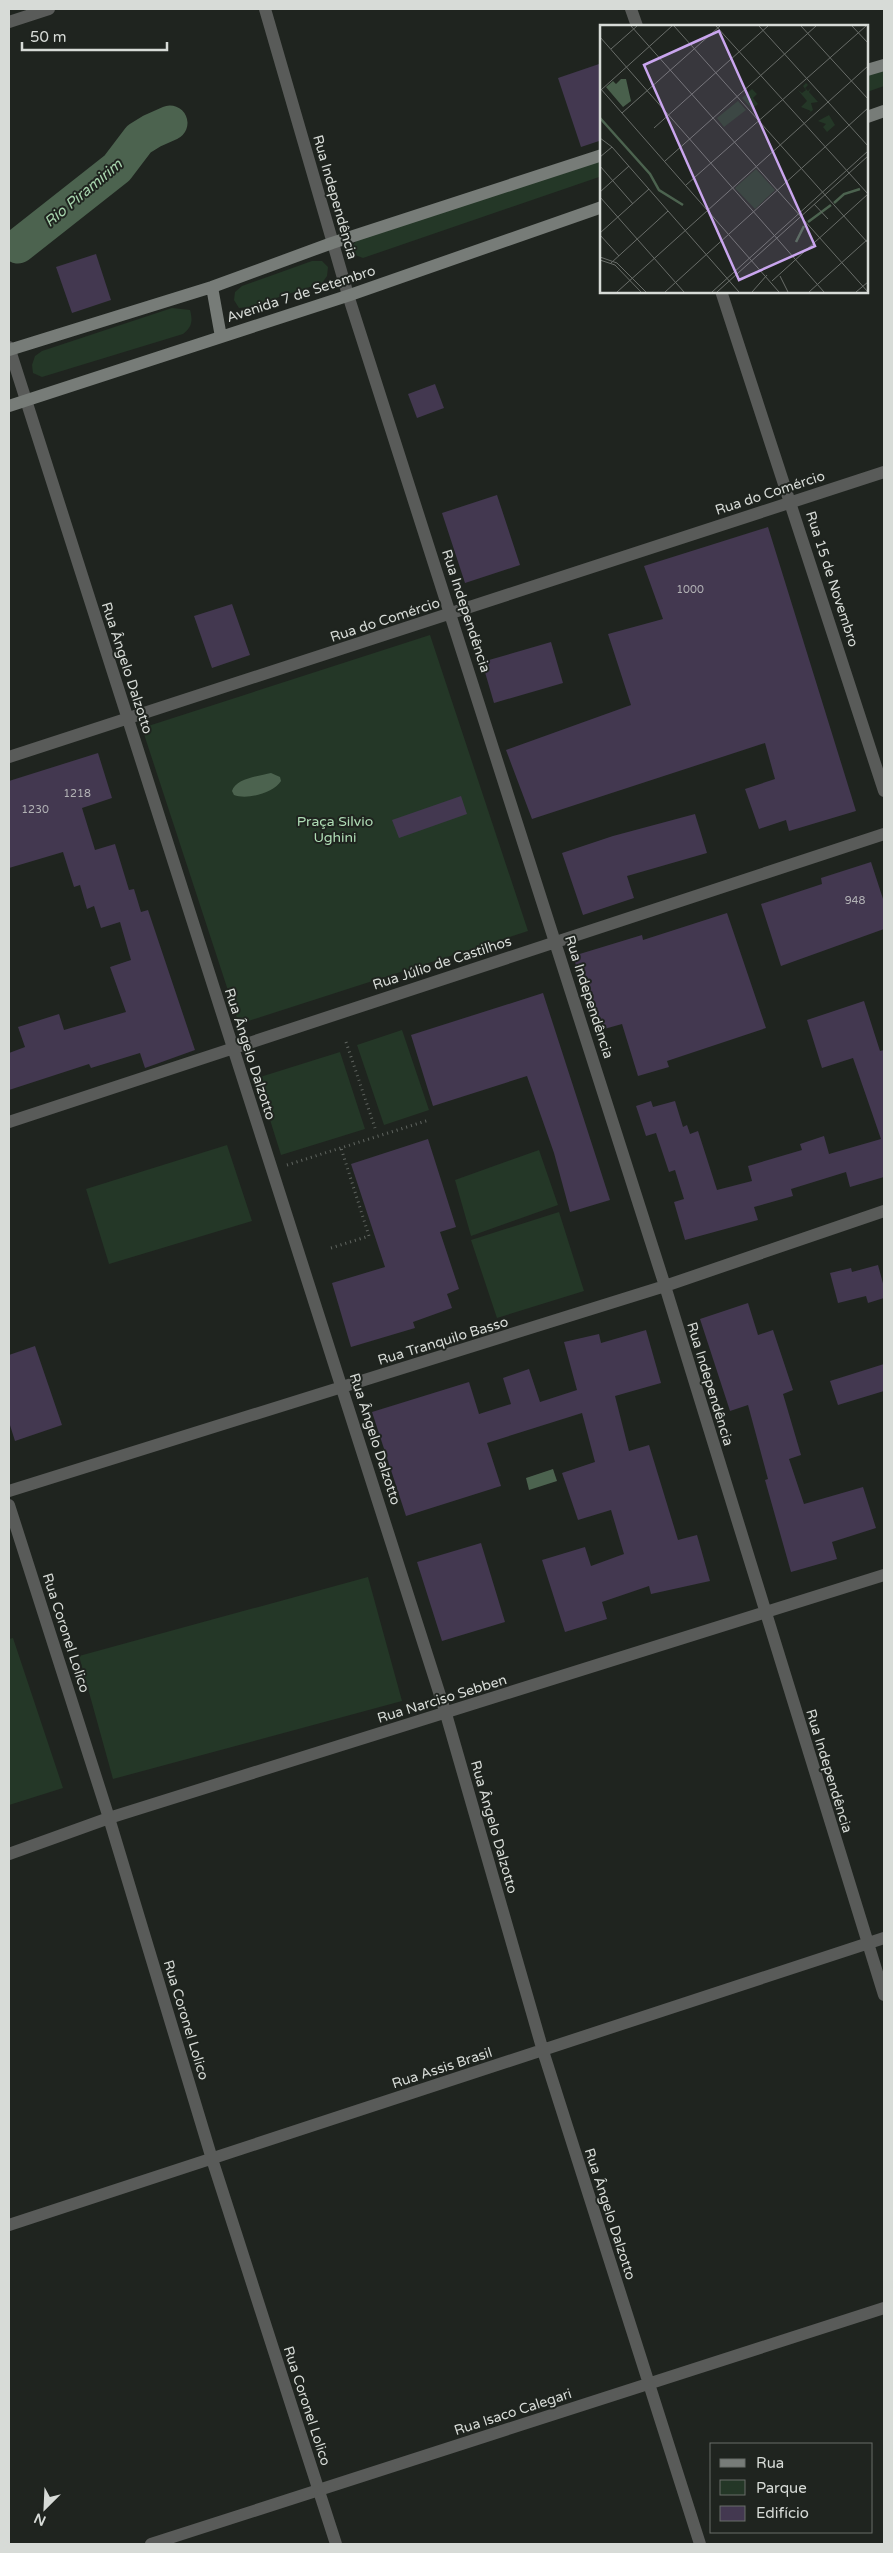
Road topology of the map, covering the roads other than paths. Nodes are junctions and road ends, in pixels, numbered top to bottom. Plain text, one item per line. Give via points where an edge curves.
1 (49, 9) edge
2 (266, 9) edge
3 (631, 9) edge
4 (9, 22) edge
5 (637, 25) edge
6 (884, 64) edge
7 (868, 70) edge
8 (884, 111) edge
9 (868, 117) edge
10 (600, 156) edge
11 (600, 207) edge
12 (332, 243) junction
13 (212, 288) junction
14 (721, 292) edge
15 (348, 295) junction
16 (221, 337) junction
17 (9, 349) edge
18 (25, 401) junction
19 (9, 406) edge
20 (884, 472) edge
21 (791, 502) junction
22 (451, 614) junction
23 (127, 719) junction
24 (9, 757) edge
25 (884, 791) edge
26 (884, 834) edge
27 (555, 942) junction
28 (232, 1048) junction
29 (9, 1122) edge
30 (884, 1211) edge
31 (665, 1286) junction
32 (343, 1388) junction
33 (9, 1490) edge
34 (9, 1505) edge
35 (884, 1575) edge
36 (764, 1613) junction
37 (446, 1714) junction
38 (109, 1818) junction
39 (9, 1854) edge
40 (884, 1938) edge
41 (867, 1944) junction
42 (884, 1995) edge
43 (543, 2051) junction
44 (212, 2159) junction
45 (9, 2225) edge
46 (884, 2308) edge
47 (649, 2384) junction
48 (318, 2490) junction
49 (151, 2544) edge
50 (336, 2544) edge
51 (700, 2544) edge

1 - 4 street
2 - 12 street, Rua Independência
3 - 5 street
6 - 7 main road
8 - 9 main road
10 - 12 main road
11 - 15 main road, Avenida 7 de Setembro
12 - 13 main road
12 - 15 street, Rua Independência
13 - 16 main road
13 - 17 main road
14 - 21 street, Rua 15 de Novembro
15 - 16 main road, Avenida 7 de Setembro
15 - 22 street, Rua Independência
16 - 18 main road, Avenida 7 de Setembro
17 - 18 street, Rua Ângelo Dalzotto
18 - 19 main road, Avenida 7 de Setembro
18 - 23 street, Rua Ângelo Dalzotto
20 - 21 street, Rua do Comércio
21 - 22 street, Rua do Comércio
21 - 25 street, Rua 15 de Novembro
22 - 23 street, Rua do Comércio
22 - 27 street, Rua Independência
23 - 24 street, Rua do Comércio
23 - 28 street, Rua Ângelo Dalzotto
26 - 27 street, Rua Júlio de Castilhos
27 - 28 street, Rua Júlio de Castilhos
27 - 31 street, Rua Independência
28 - 29 street, Rua Júlio de Castilhos
28 - 32 street, Rua Ângelo Dalzotto
30 - 31 street, Rua Tranquilo Basso
31 - 32 street, Rua Tranquilo Basso
31 - 36 street, Rua Independência
32 - 33 street, Rua Tranquilo Basso
32 - 37 street, Rua Ângelo Dalzotto
34 - 38 street, Rua Coronel Lolico
35 - 36 street, Rua Narciso Sebben
36 - 37 street, Rua Narciso Sebben
36 - 41 street, Rua Independência
37 - 38 street, Rua Narciso Sebben
37 - 43 street, Rua Ângelo Dalzotto
38 - 39 street, Rua Narciso Sebben
38 - 44 street, Rua Coronel Lolico
40 - 41 street, Rua Assis Brasil
41 - 42 street, Rua Independência
41 - 43 street, Rua Assis Brasil
43 - 44 street, Rua Assis Brasil
43 - 47 street, Rua Ângelo Dalzotto
44 - 45 street, Rua Assis Brasil
44 - 48 street, Rua Coronel Lolico
46 - 47 street, Rua Isaco Calegari
47 - 48 street, Rua Isaco Calegari
47 - 51 street, Rua Ângelo Dalzotto
48 - 49 street, Rua Isaco Calegari
48 - 50 street, Rua Coronel Lolico

